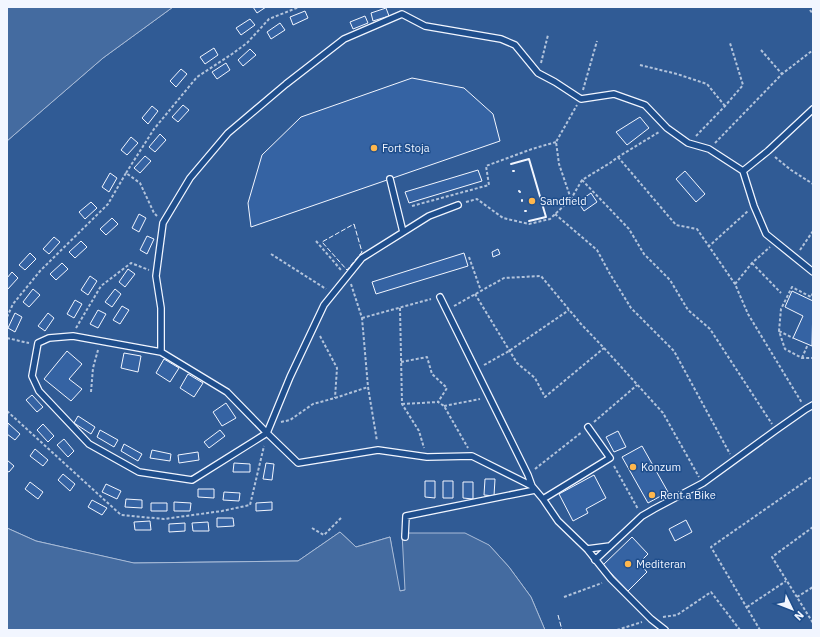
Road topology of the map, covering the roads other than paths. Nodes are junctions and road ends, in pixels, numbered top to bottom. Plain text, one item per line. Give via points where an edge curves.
1 (402, 7) edge
2 (402, 14) junction
3 (813, 109) edge
4 (743, 171) junction
5 (390, 179) dead end
6 (458, 205) road end
7 (403, 232) junction
8 (813, 272) edge
9 (440, 297) road end
10 (161, 352) junction
11 (813, 405) edge
12 (588, 427) dead end
13 (267, 433) junction
14 (534, 488) junction
15 (543, 499) junction
16 (405, 537) dead end
17 (610, 546) junction
18 (587, 549) junction
19 (596, 560) junction
20 (665, 630) edge

1 - 2 lane
2 - 4 lane via 425,26 501,39 515,45 538,74 581,99 614,94 645,105 667,128 688,143 709,149
2 - 10 lane via 344,39 228,133 190,178 163,223 156,272 161,308
3 - 4 lane
4 - 8 lane via 766,234
5 - 7 lane
6 - 7 lane via 429,216
7 - 13 lane via 362,258 324,305
9 - 14 lane
10 - 13 lane via 227,392
10 - 13 lane via 74,336 50,338 38,343 32,376 39,391 89,444 139,472 192,480
11 - 17 lane via 703,483 642,516
12 - 15 lane via 610,458
13 - 14 lane via 298,464 378,450 427,457 472,456
14 - 15 lane
14 - 16 lane via 406,516
15 - 18 lane via 558,521
17 - 18 lane
17 - 19 lane
18 - 19 lane
19 - 20 lane via 651,620

